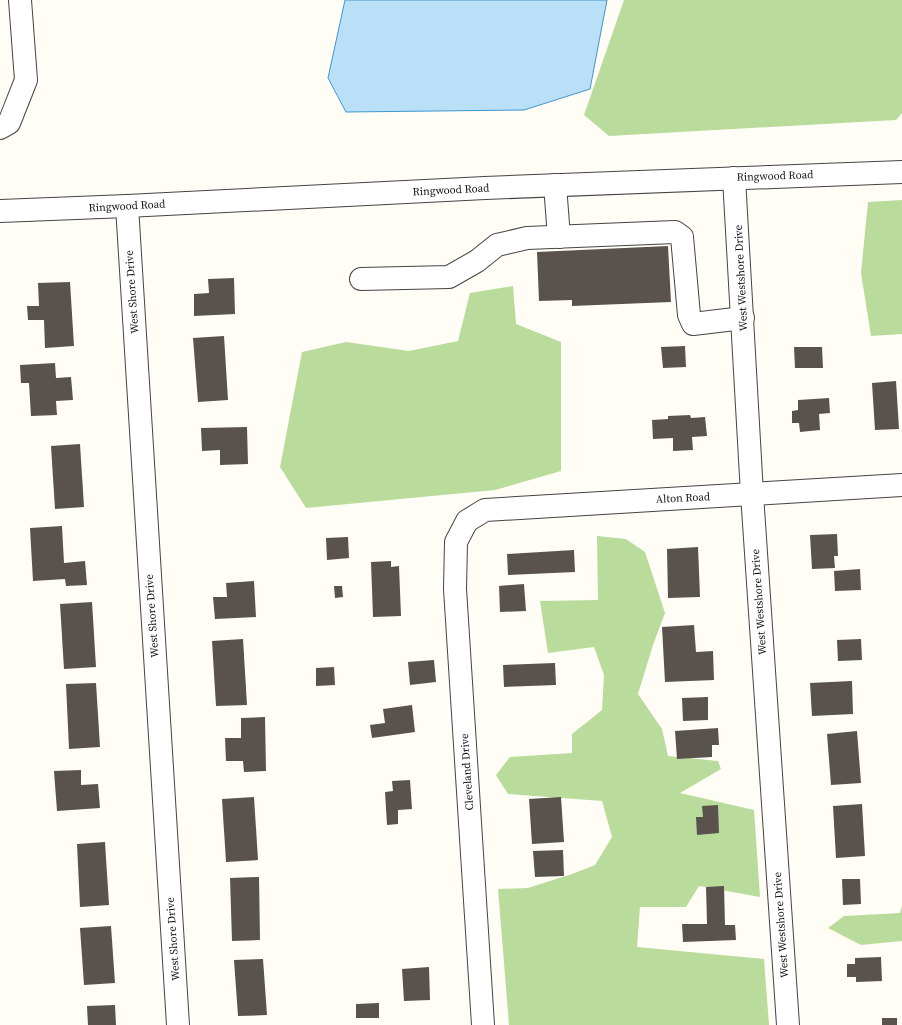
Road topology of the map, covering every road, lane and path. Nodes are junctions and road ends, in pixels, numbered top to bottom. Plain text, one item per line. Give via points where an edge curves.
1 (20, 0) edge
2 (0, 128) edge
3 (902, 172) edge
4 (734, 178) junction
5 (555, 185) junction
6 (127, 206) junction
7 (0, 211) edge
8 (559, 237) junction
9 (361, 279) dead end
10 (743, 318) junction
11 (902, 485) edge
12 (752, 494) junction
13 (467, 521) joint
14 (178, 1025) edge
15 (483, 1025) edge
16 (788, 1025) edge

1 - 2 street via 26,80 9,123
3 - 4 street, Ringwood Road
4 - 5 street, Ringwood Road
4 - 10 street, West Westshore Drive
5 - 6 street, Ringwood Road
5 - 8 street
6 - 7 street, Ringwood Road
6 - 14 street, West Shore Drive
8 - 9 street via 527,238 497,245 477,261 449,277
8 - 10 street via 675,232 682,237 689,315 694,324
10 - 12 street, West Westshore Drive
11 - 12 street, Alton Road
12 - 13 street, Alton Road via 485,510
12 - 16 street, West Westshore Drive
13 - 15 street, Cleveland Drive via 456,542 455,589

